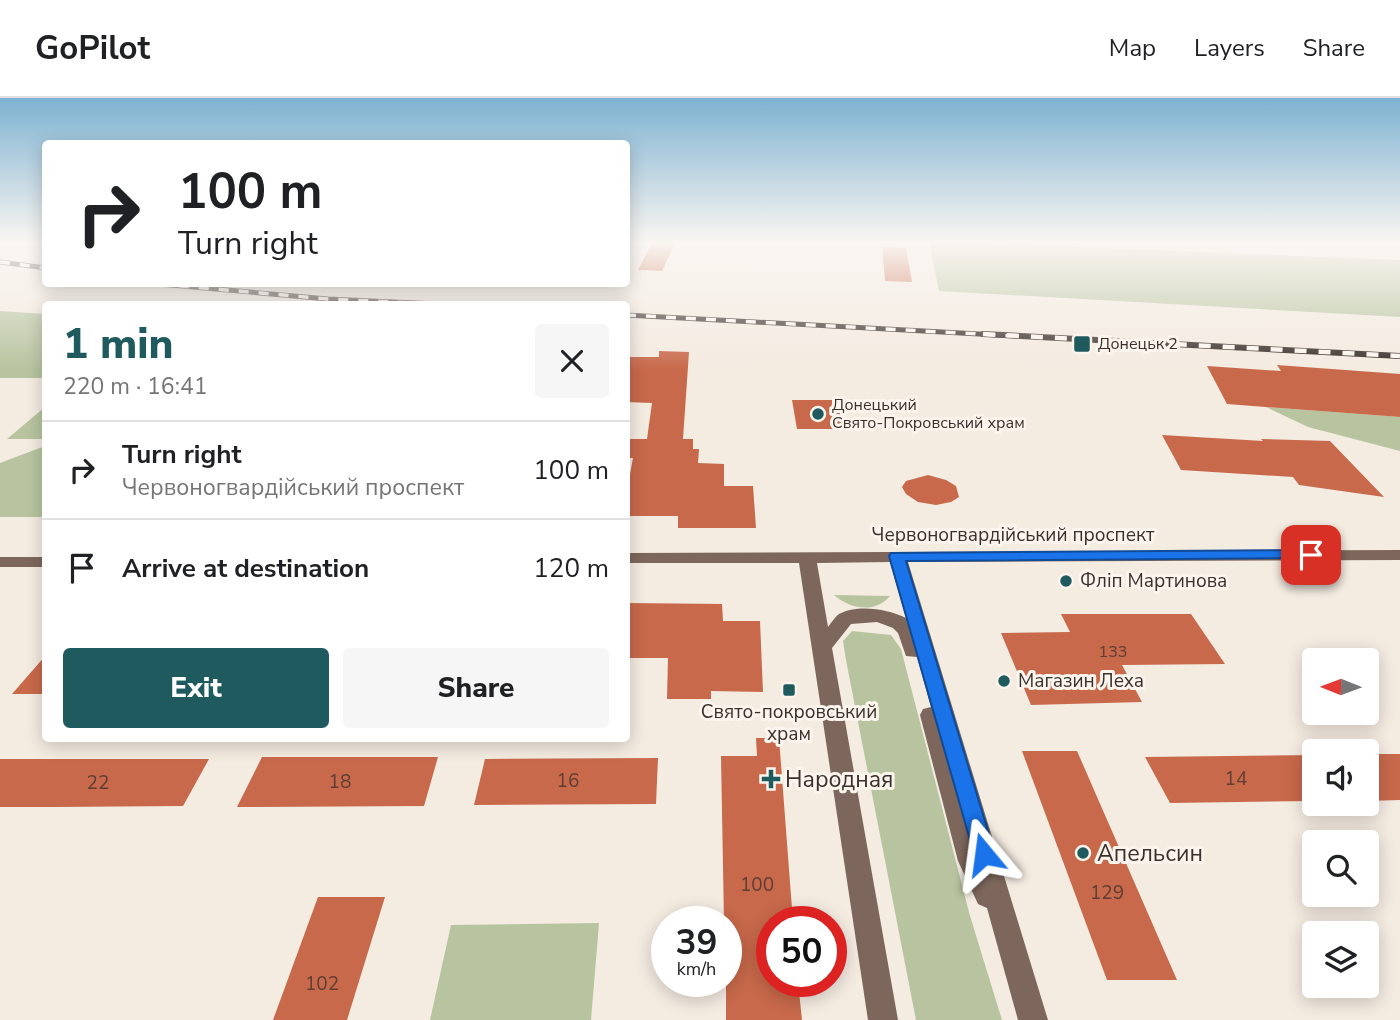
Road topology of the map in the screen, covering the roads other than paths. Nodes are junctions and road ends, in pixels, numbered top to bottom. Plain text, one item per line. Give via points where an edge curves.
1 (1400, 555) edge
2 (897, 556) junction
3 (807, 557) junction
4 (630, 558) edge
5 (0, 562) edge
6 (42, 562) edge
7 (821, 648) junction
8 (1015, 961) junction
9 (883, 1020) edge
10 (1033, 1020) edge

1 - 2 main road, Червоногвардійський проспект
2 - 3 main road, Червоногвардійський проспект
2 - 8 main road
3 - 4 main road, Червоногвардійський проспект
3 - 7 main road
5 - 6 main road
7 - 8 main road via 845,619 858,615 895,621 907,631 971,861
7 - 9 main road
8 - 10 main road

